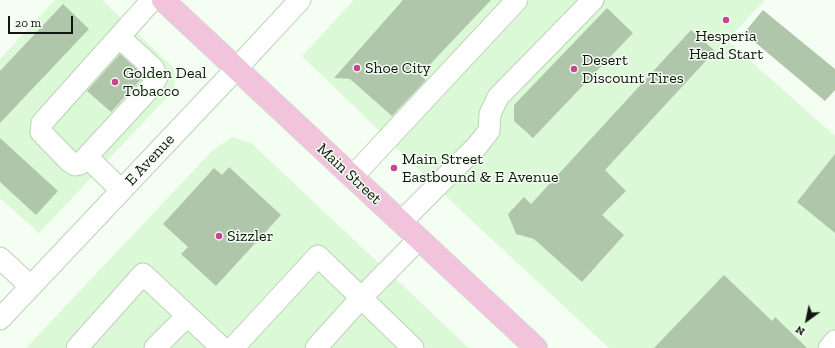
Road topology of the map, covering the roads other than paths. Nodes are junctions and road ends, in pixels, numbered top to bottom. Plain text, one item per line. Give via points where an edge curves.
1 (152, 0) edge
2 (163, 0) edge
3 (300, 0) edge
4 (517, 0) edge
5 (593, 0) edge
6 (119, 37) junction
7 (236, 69) junction
8 (86, 157) junction
9 (352, 177) junction
10 (121, 190) junction
11 (401, 222) junction
12 (419, 239) junction
13 (0, 258) edge
14 (30, 286) junction
15 (361, 298) junction
16 (187, 316) junction
17 (0, 318) edge
18 (835, 341) edge
19 (408, 346) edge
20 (77, 348) edge
21 (155, 348) edge
22 (222, 348) edge
23 (233, 348) edge
24 (316, 348) edge
25 (536, 348) edge
26 (829, 348) edge

1 - 6 street
2 - 7 main road, Main Street
3 - 7 street, E Avenue
4 - 9 street
5 - 11 street via 498,97 490,114 489,131
6 - 8 street via 153,68 157,77 152,86
6 - 8 street via 42,124 41,132 69,161 75,165 80,164
7 - 9 main road, Main Street
7 - 10 street, E Avenue
8 - 10 street
9 - 11 main road, Main Street
10 - 14 street, E Avenue
11 - 12 main road, Main Street
12 - 15 street
12 - 25 main road, Main Street
13 - 14 street
14 - 17 street, E Avenue
15 - 19 street
15 - 23 street via 318,256
15 - 24 street
16 - 20 street via 143,274
16 - 21 street
16 - 22 street
18 - 26 street

